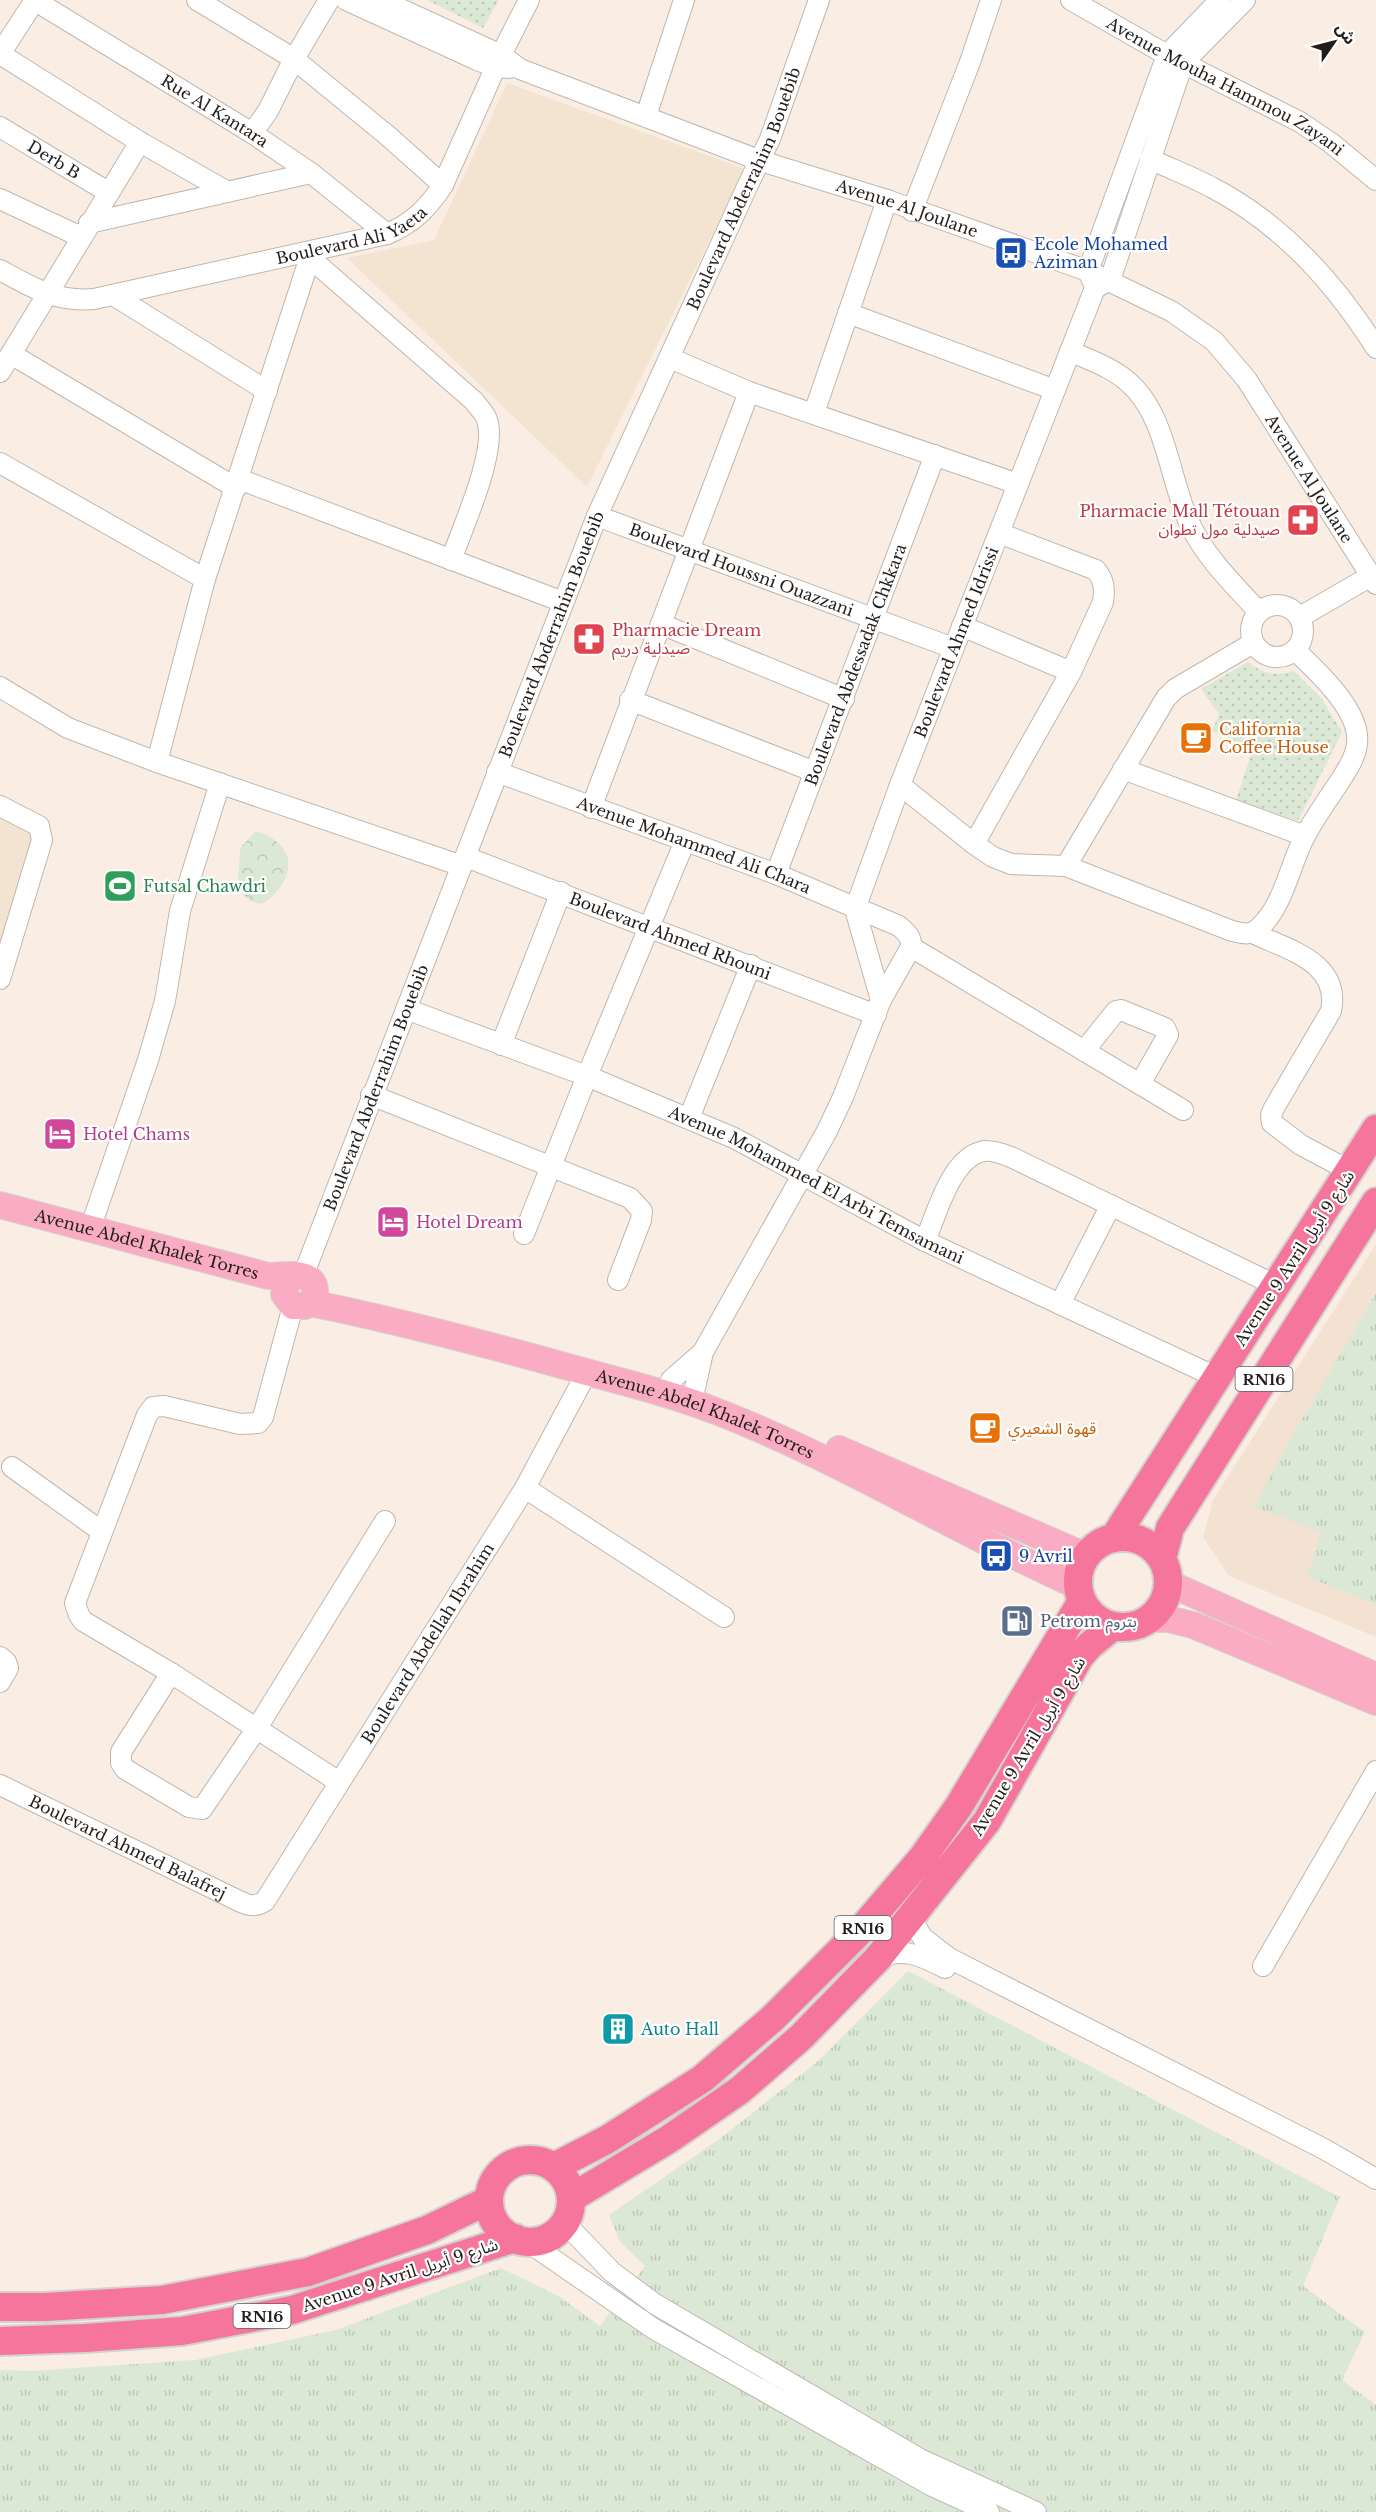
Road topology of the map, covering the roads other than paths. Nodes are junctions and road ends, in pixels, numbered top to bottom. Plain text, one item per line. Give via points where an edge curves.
1 (34, 0) edge
2 (197, 0) edge
3 (329, 0) edge
4 (346, 0) edge
5 (381, 0) edge
6 (529, 0) edge
7 (684, 0) edge
8 (819, 0) edge
9 (991, 0) edge
10 (1071, 0) edge
11 (1220, 0) edge
12 (1245, 0) edge
13 (0, 54) edge
14 (294, 59) junction
15 (1175, 59) junction
16 (498, 61) junction
17 (646, 116) junction
18 (0, 127) edge
19 (252, 133) junction
20 (140, 142) junction
21 (1150, 159) junction
22 (761, 161) junction
23 (311, 173) junction
24 (1376, 180) edge
25 (443, 185) junction
26 (226, 191) junction
27 (108, 192) junction
28 (0, 199) edge
29 (887, 200) junction
30 (912, 211) junction
31 (85, 230) junction
32 (387, 234) junction
33 (311, 255) junction
34 (0, 270) edge
35 (1098, 280) junction
36 (46, 294) junction
37 (113, 295) junction
38 (848, 313) junction
39 (1376, 348) edge
40 (1070, 351) junction
41 (11, 354) junction
42 (670, 358) junction
43 (0, 372) edge
44 (1055, 390) junction
45 (267, 392) junction
46 (749, 392) junction
47 (814, 413) junction
48 (935, 455) junction
49 (0, 463) edge
50 (238, 483) junction
51 (1018, 484) junction
52 (597, 516) junction
53 (999, 533) junction
54 (690, 550) junction
55 (451, 560) junction
56 (205, 579) junction
57 (1374, 580) edge
58 (563, 602) junction
59 (1258, 612) junction
60 (1300, 617) junction
61 (872, 618) junction
62 (661, 624) junction
63 (962, 626) junction
64 (1253, 643) junction
65 (954, 648) junction
66 (1295, 650) junction
67 (1071, 672) junction
68 (0, 687) edge
69 (844, 699) junction
70 (630, 700) junction
71 (157, 762) junction
72 (1123, 769) junction
73 (497, 772) junction
74 (815, 772) junction
75 (220, 783) junction
76 (900, 785) junction
77 (0, 806) edge
78 (591, 808) junction
79 (1305, 836) junction
80 (685, 841) junction
81 (974, 844) junction
82 (464, 862) junction
83 (1066, 866) junction
84 (776, 874) junction
85 (561, 892) junction
86 (855, 909) junction
87 (650, 927) junction
88 (1253, 933) junction
89 (911, 947) junction
90 (751, 965) junction
91 (0, 980) edge
92 (879, 1007) junction
93 (406, 1009) junction
94 (501, 1045) junction
95 (1084, 1051) junction
96 (587, 1076) junction
97 (1140, 1084) junction
98 (371, 1095) junction
99 (1184, 1110) dead end
100 (688, 1118) junction
101 (1376, 1129) edge
102 (551, 1166) junction
103 (1350, 1171) junction
104 (801, 1174) junction
105 (1376, 1202) edge
106 (1111, 1204) junction
107 (0, 1205) edge
108 (0, 1222) edge
109 (90, 1229) junction
110 (524, 1234) dead end
111 (925, 1241) junction
112 (618, 1280) dead end
113 (1277, 1286) junction
114 (300, 1291) junction
115 (1060, 1304) junction
116 (703, 1352) junction
117 (587, 1372) junction
118 (1218, 1378) junction
119 (671, 1380) junction
120 (696, 1388) junction
121 (12, 1467) dead end
122 (525, 1488) junction
123 (385, 1521) dead end
124 (101, 1530) junction
125 (1114, 1538) junction
126 (1086, 1556) junction
127 (1165, 1571) junction
128 (1080, 1594) junction
129 (724, 1617) dead end
130 (1149, 1619) junction
131 (1112, 1626) junction
132 (0, 1657) edge
133 (171, 1673) junction
134 (1376, 1676) edge
135 (0, 1682) edge
136 (1376, 1702) edge
137 (257, 1728) junction
138 (1376, 1771) edge
139 (339, 1782) junction
140 (0, 1785) edge
141 (259, 1905) joint
142 (911, 1919) junction
143 (878, 1958) junction
144 (1263, 1966) dead end
145 (554, 2167) junction
146 (1369, 2176) edge
147 (489, 2200) junction
148 (568, 2210) junction
149 (521, 2240) junction
150 (0, 2307) edge
151 (0, 2341) edge
152 (988, 2512) edge
153 (1036, 2512) edge

1 - 13 street
1 - 19 street, Rue Al Kantara
2 - 14 street
3 - 14 street
4 - 16 street
5 - 16 street
6 - 16 street, Boulevard Ali Yaeta
7 - 17 street
8 - 22 street, Boulevard Abderrahim Bouebib
9 - 30 street
10 - 15 street, Avenue Mouha Hammou Zayani
11 - 15 street
12 - 15 street
13 - 20 street
14 - 19 street via 268,111
14 - 25 street
15 - 21 street
15 - 24 street, Avenue Mouha Hammou Zayani via 1300,122
15 - 35 street
16 - 17 street, Avenue Al Joulane
16 - 25 street, Boulevard Ali Yaeta
17 - 22 street, Avenue Al Joulane
18 - 27 street, Derb B
19 - 23 street, Rue Al Kantara
20 - 26 street
20 - 27 street
21 - 35 street
21 - 39 street via 1214,188 1275,229 1324,276
22 - 29 street, Avenue Al Joulane
22 - 42 street, Boulevard Abderrahim Bouebib
23 - 26 street
23 - 32 street, Rue Al Kantara
25 - 32 street, Boulevard Ali Yaeta via 413,221
26 - 31 street
27 - 31 street
28 - 31 street
29 - 30 street, Avenue Al Joulane
29 - 38 street
30 - 35 street, Avenue Al Joulane
31 - 36 street
32 - 33 street, Boulevard Ali Yaeta
33 - 37 street, Boulevard Ali Yaeta
33 - 45 street
33 - 55 street via 474,401 487,419 487,458
34 - 36 street, Boulevard Ali Yaeta
35 - 40 street, Boulevard Ahmed Idrissi
35 - 57 street, Avenue Al Joulane via 1171,311 1214,341 1260,398
36 - 37 street, Boulevard Ali Yaeta via 75,301
36 - 41 street
37 - 45 street
38 - 44 street
38 - 47 street
40 - 44 street, Boulevard Ahmed Idrissi
40 - 59 street via 1126,380 1141,396 1157,427 1189,522 1210,556
41 - 43 street
41 - 50 street
42 - 46 street
42 - 52 street, Boulevard Abderrahim Bouebib
44 - 51 street, Boulevard Ahmed Idrissi
45 - 50 street
46 - 47 street
46 - 54 street
47 - 48 street
48 - 51 street
48 - 61 street, Boulevard Abdessadak Chkkara
49 - 56 street
50 - 55 street
50 - 56 street
51 - 53 street, Boulevard Ahmed Idrissi
52 - 54 street, Boulevard Houssni Ouazzani
52 - 58 street, Boulevard Abderrahim Bouebib
53 - 63 street, Boulevard Ahmed Idrissi
53 - 67 street via 1086,565 1102,577 1103,602
54 - 61 street, Boulevard Houssni Ouazzani
54 - 62 street
55 - 58 street
56 - 71 street
57 - 60 street
58 - 73 street, Boulevard Abderrahim Bouebib
59 - 60 street via 1282,605
59 - 64 street via 1251,627
60 - 66 street via 1303,637
61 - 65 street, Boulevard Houssni Ouazzani
61 - 69 street, Boulevard Abdessadak Chkkara
62 - 69 street
62 - 70 street
63 - 65 street, Boulevard Ahmed Idrissi
63 - 67 street
64 - 66 street via 1263,654 1276,658
64 - 72 street via 1175,689
65 - 76 street, Boulevard Ahmed Idrissi
66 - 79 street via 1335,694 1358,737 1350,766
67 - 81 street
68 - 71 street, Boulevard Ahmed Rhouni via 68,728
69 - 74 street, Boulevard Abdessadak Chkkara
70 - 74 street
70 - 78 street
71 - 75 street, Boulevard Ahmed Rhouni
72 - 79 street
72 - 83 street
73 - 78 street, Avenue Mohammed Ali Chara
73 - 82 street, Boulevard Abderrahim Bouebib
74 - 84 street, Boulevard Abdessadak Chkkara
75 - 82 street, Boulevard Ahmed Rhouni
75 - 109 street via 180,911 165,1001 148,1060
76 - 81 street
76 - 86 street, Boulevard Ahmed Idrissi
77 - 91 street via 39,826 42,840
78 - 80 street, Avenue Mohammed Ali Chara
79 - 88 street via 1270,915
80 - 84 street, Avenue Mohammed Ali Chara
80 - 87 street
81 - 83 street via 1011,864
82 - 85 street, Boulevard Ahmed Rhouni
82 - 93 street, Boulevard Abderrahim Bouebib
83 - 88 street via 1222,927
84 - 86 street, Avenue Mohammed Ali Chara
85 - 87 street, Boulevard Ahmed Rhouni
85 - 94 street
86 - 89 street, Avenue Mohammed Ali Chara via 899,926 908,933
86 - 92 street
87 - 90 street, Boulevard Ahmed Rhouni
87 - 96 street
88 - 103 street via 1316,965 1326,974 1333,998 1331,1011 1270,1115 1272,1123 1301,1145
89 - 92 street
89 - 95 street
90 - 92 street, Boulevard Ahmed Rhouni
90 - 100 street
92 - 104 street via 839,1106
93 - 94 street, Avenue Mohammed El Arbi Temsamani
93 - 98 street, Boulevard Abderrahim Bouebib
94 - 96 street, Avenue Mohammed El Arbi Temsamani
95 - 97 street
95 - 97 street via 1116,1011 1165,1028 1168,1035
96 - 100 street, Avenue Mohammed El Arbi Temsamani
96 - 102 street
97 - 99 street
98 - 102 street
98 - 114 street, Boulevard Abderrahim Bouebib
100 - 104 street, Avenue Mohammed El Arbi Temsamani
101 - 103 highway, Avenue 9 Avril شارع 9 أبريل / RN16
102 - 110 street
102 - 112 street via 638,1204 641,1220
103 - 113 highway, Avenue 9 Avril شارع 9 أبريل / RN16
104 - 111 street, Avenue Mohammed El Arbi Temsamani
104 - 116 street
105 - 127 highway, RN16 via 1170,1528
106 - 111 street via 1011,1157 986,1151 967,1158 957,1168
106 - 113 street
106 - 115 street
107 - 109 main road, Avenue Abdel Khalek Torres
108 - 114 main road, Avenue Abdel Khalek Torres via 267,1290
109 - 114 main road, Avenue Abdel Khalek Torres via 268,1276
111 - 115 street, Avenue Mohammed El Arbi Temsamani
113 - 118 highway, Avenue 9 Avril شارع 9 أبريل / RN16
114 - 117 main road, Avenue Abdel Khalek Torres via 382,1319
114 - 119 main road, Avenue Abdel Khalek Torres via 377,1304
114 - 124 street, Boulevard Abderrahim Bouebib via 261,1421 248,1425 164,1406 153,1407
115 - 118 street, Avenue Mohammed El Arbi Temsamani
116 - 119 street
116 - 120 street
117 - 122 street, Boulevard Abdellah Ibrahim
117 - 128 main road, Avenue Abdel Khalek Torres via 692,1402 746,1424 925,1509
118 - 125 highway, Avenue 9 Avril شارع 9 أبريل / RN16
119 - 120 main road, Avenue Abdel Khalek Torres
120 - 126 main road, Avenue Abdel Khalek Torres
121 - 124 street
122 - 129 street
122 - 139 street, Boulevard Abdellah Ibrahim
123 - 137 street
124 - 133 street via 75,1598 79,1615
125 - 126 highway, RN16
125 - 127 highway via 1142,1541 1153,1549
126 - 128 highway, RN16 via 1079,1571
127 - 130 highway, RN16 via 1166,1597
127 - 134 main road
128 - 131 highway via 1089,1612
128 - 145 highway, Avenue 9 Avril شارع 9 أبريل / RN16 via 959,1806 923,1857 860,1931 772,2019 702,2079 608,2139
130 - 131 highway via 1125,1628
130 - 136 main road via 1193,1625
131 - 142 highway, Avenue 9 Avril شارع 9 أبريل / RN16 via 1080,1656 987,1821
132 - 135 street via 8,1668
133 - 137 street
133 - 137 street via 121,1752 125,1768 189,1807 202,1809
137 - 139 street
138 - 144 street
139 - 141 street, Boulevard Abdellah Ibrahim via 270,1897
140 - 141 street, Boulevard Ahmed Balafrej via 249,1906
142 - 143 highway, Avenue 9 Avril شارع 9 أبريل / RN16
142 - 146 street via 923,1938 949,1958 1324,2149
143 - 146 street via 897,1952 917,1954 1304,2152
143 - 148 highway, Avenue 9 Avril شارع 9 أبريل / RN16 via 801,2037 740,2091
145 - 147 highway via 540,2161 512,2164 492,2185
145 - 148 highway via 563,2175
147 - 149 highway via 496,2223
147 - 150 highway, Avenue 9 Avril شارع 9 أبريل / RN16 via 427,2230 308,2272 162,2300
148 - 149 highway, RN16 via 555,2233 543,2240
148 - 153 street via 612,2272 655,2304 920,2459
149 - 151 highway, Avenue 9 Avril شارع 9 أبريل / RN16 via 292,2310 182,2331
149 - 152 street via 654,2329 932,2486

